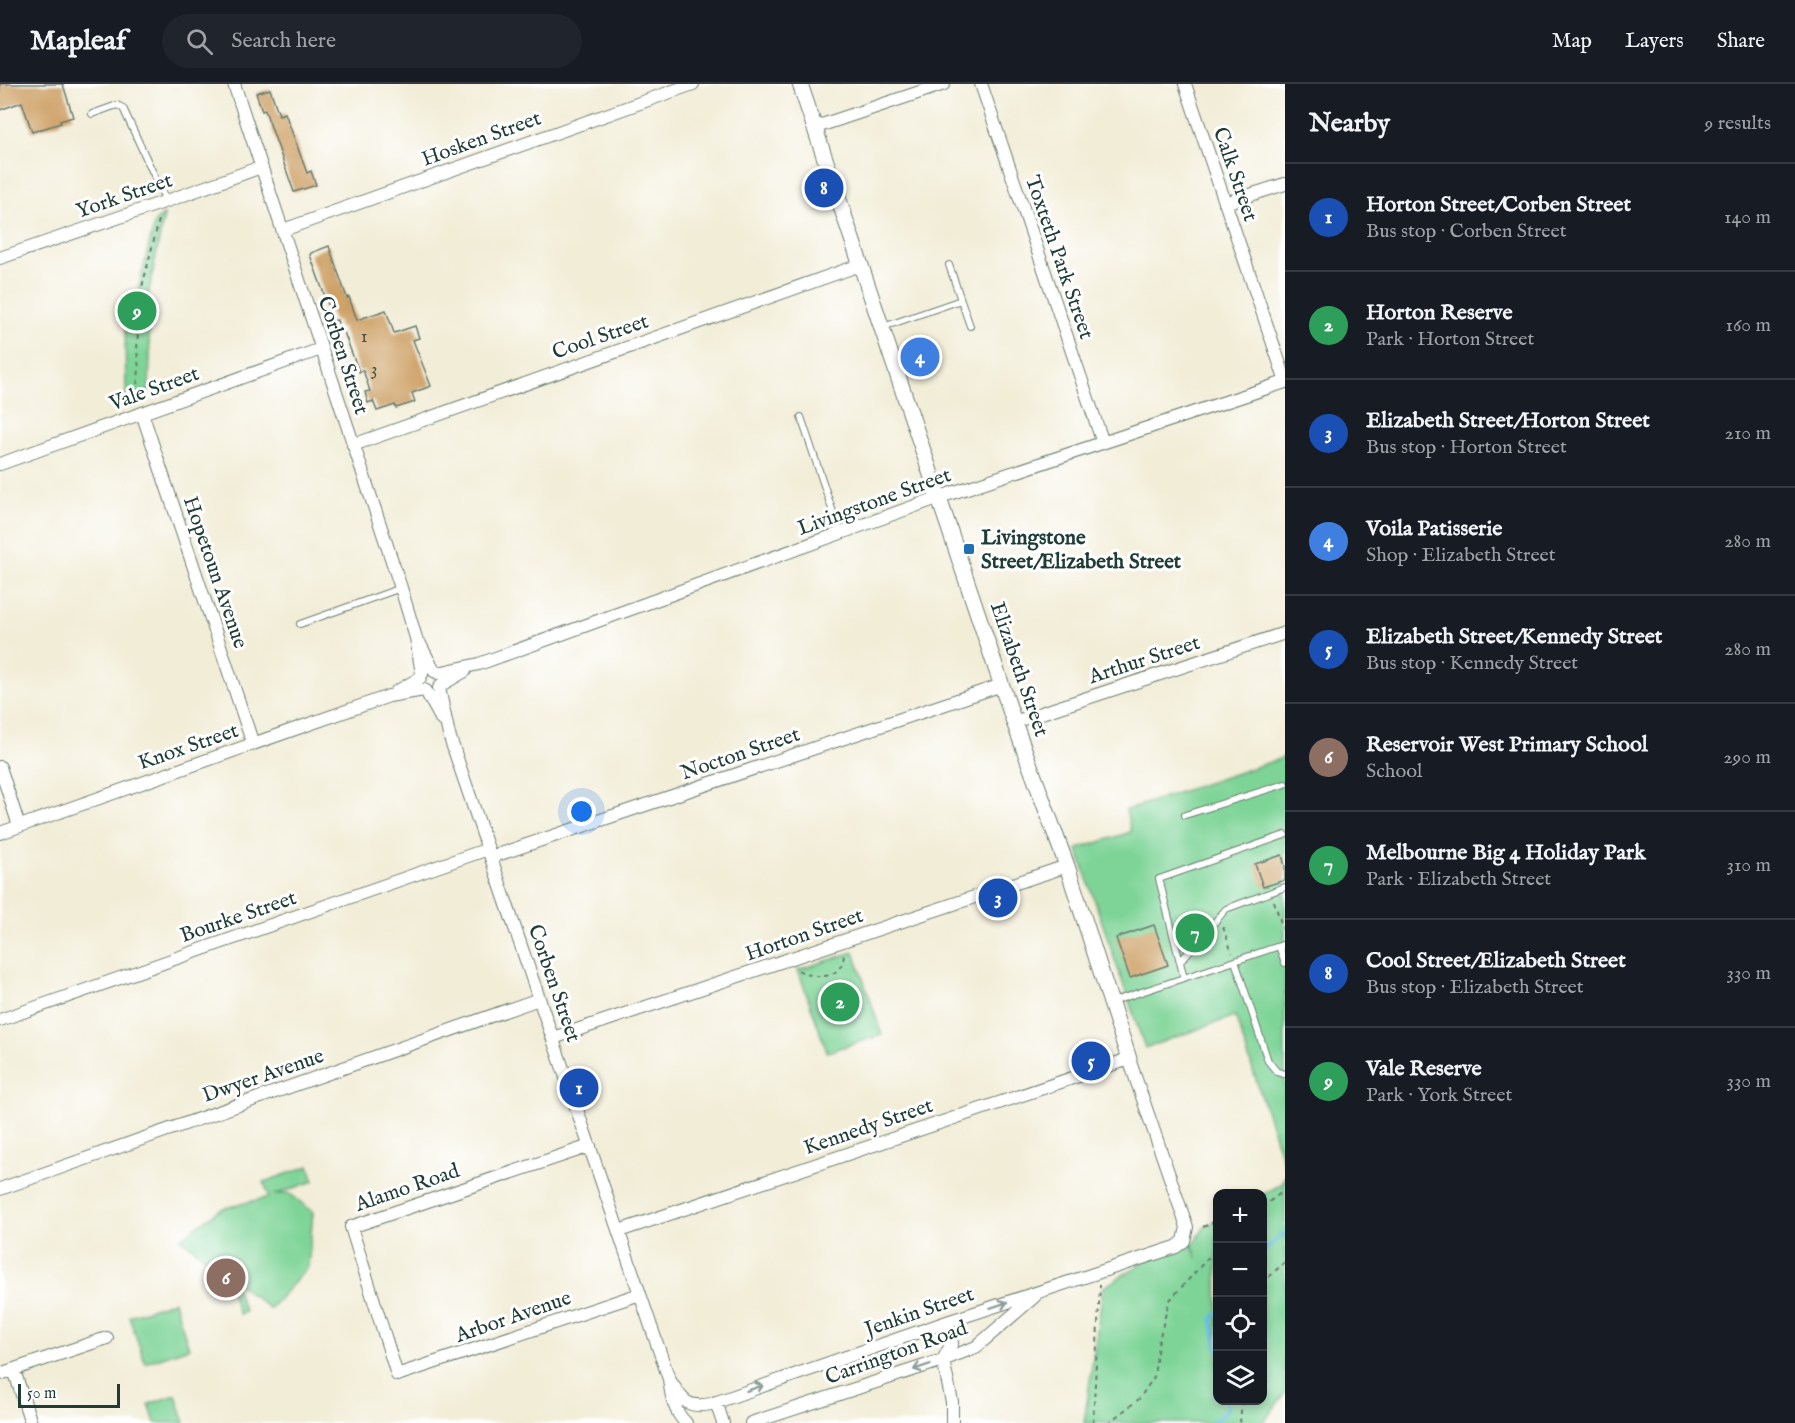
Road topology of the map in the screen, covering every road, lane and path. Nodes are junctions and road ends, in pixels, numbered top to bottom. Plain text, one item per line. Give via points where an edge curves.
1 (234, 84) edge
2 (693, 84) edge
3 (800, 84) edge
4 (944, 84) edge
5 (981, 84) edge
6 (1185, 84) edge
7 (92, 114) dead end
8 (816, 127) junction
9 (261, 167) junction
10 (1285, 184) edge
11 (164, 202) junction
12 (1225, 203) junction
13 (283, 230) junction
14 (0, 258) edge
15 (860, 265) junction
16 (949, 265) dead end
17 (962, 300) junction
18 (970, 326) dead end
19 (882, 327) junction
20 (321, 349) junction
21 (1285, 381) edge
22 (136, 415) junction
23 (801, 417) dead end
24 (1103, 443) junction
25 (353, 445) junction
26 (0, 464) edge
27 (940, 497) junction
28 (840, 533) junction
29 (401, 588) junction
30 (300, 624) dead end
31 (1285, 633) edge
32 (430, 681) junction
33 (1002, 685) junction
34 (1014, 723) junction
35 (253, 744) junction
36 (0, 767) edge
37 (1285, 784) edge
38 (1185, 815) dead end
39 (19, 826) junction
40 (0, 833) edge
41 (1285, 835) edge
42 (490, 853) junction
43 (1066, 866) junction
44 (1285, 887) edge
45 (1271, 892) junction
46 (1220, 916) junction
47 (1285, 936) edge
48 (1282, 945) edge
49 (844, 955) dead end
50 (1235, 961) junction
51 (1180, 962) junction
52 (1285, 963) edge
53 (798, 970) dead end
54 (1184, 978) junction
55 (539, 999) junction
56 (1111, 1002) junction
57 (0, 1020) edge
58 (553, 1038) junction
59 (1129, 1059) junction
60 (1285, 1074) edge
61 (590, 1146) junction
62 (0, 1189) edge
63 (1285, 1190) edge
64 (1267, 1203) edge
65 (1213, 1222) edge
66 (1203, 1227) dead end
67 (619, 1231) junction
68 (1187, 1234) joint
69 (1213, 1253) edge
70 (1285, 1262) edge
71 (1100, 1270) junction
72 (1267, 1279) edge
73 (1040, 1292) junction
74 (640, 1294) junction
75 (946, 1322) junction
76 (107, 1338) dead end
77 (943, 1360) junction
78 (14, 1370) junction
79 (0, 1374) edge
80 (397, 1375) joint
81 (669, 1379) junction
82 (713, 1403) junction
83 (1242, 1405) edge
84 (31, 1423) edge
85 (688, 1423) edge
86 (723, 1423) edge
87 (751, 1423) edge
88 (952, 1423) edge
89 (1093, 1423) edge
90 (1108, 1423) edge
91 (1240, 1423) edge

1 - 9 street, Corben Street
2 - 13 street, Hosken Street
3 - 8 street, Elizabeth Street
4 - 8 street
5 - 24 street, Toxteth Park Street
6 - 12 street, Calk Street
7 - 11 lane via 117,105 123,108
8 - 15 street, Elizabeth Street
9 - 11 street, York Street
9 - 13 street, Corben Street
10 - 12 street
11 - 14 street, York Street
11 - 22 path via 140,295
12 - 21 street, Calk Street
13 - 20 street, Corben Street
15 - 19 street, Elizabeth Street
15 - 25 street, Cool Street
16 - 17 lane
17 - 18 lane
17 - 19 lane
19 - 27 street, Elizabeth Street
20 - 22 street, Vale Street
20 - 25 street, Corben Street
21 - 24 street, Livingstone Street
22 - 26 street, Vale Street
22 - 35 street, Hopetoun Avenue
23 - 28 lane
24 - 27 street, Livingstone Street
25 - 29 street, Corben Street
27 - 28 street, Livingstone Street
27 - 33 street, Elizabeth Street
28 - 32 street, Livingstone Street
29 - 30 lane
29 - 32 street, Corben Street
31 - 34 street, Arthur Street
32 - 35 street, Knox Street
32 - 42 street, Corben Street
33 - 34 street, Elizabeth Street
33 - 42 street, Nocton Street
34 - 43 street, Elizabeth Street
35 - 39 street, Knox Street
36 - 39 street
37 - 38 lane
39 - 40 street, Knox Street
41 - 51 lane via 1159,879
42 - 55 street, Corben Street
42 - 57 street, Bourke Street
43 - 56 street, Elizabeth Street
43 - 58 street, Horton Street
44 - 45 lane
45 - 46 lane via 1232,905
45 - 47 path
46 - 50 path
46 - 51 lane
48 - 50 lane
48 - 52 lane
49 - 53 path via 842,966 827,976 808,976
50 - 54 lane
50 - 60 lane via 1268,1061 1277,1072
51 - 54 lane
54 - 56 lane
55 - 58 street, Corben Street
55 - 62 street, Dwyer Avenue
56 - 59 street, Elizabeth Street
58 - 61 street, Corben Street
59 - 67 street, Kennedy Street
59 - 68 street, Elizabeth Street
61 - 67 street, Corben Street
61 - 80 street, Alamo Road via 351,1227
63 - 64 path
65 - 66 path
67 - 74 street, Corben Street
68 - 71 street, Jenkin Street via 1176,1247
69 - 90 path via 1169,1301 1154,1377 1139,1399
70 - 72 path
71 - 73 street, Jenkin Street
71 - 89 path
75 -> 73 street, Jenkin Street
73 - 77 street, Carrington Road via 976,1347
74 - 80 street, Arbor Avenue
74 - 81 street, Corben Street
75 - 77 street via 952,1343
82 -> 75 street, Jenkin Street
76 - 78 street
77 -> 87 street, Carrington Road
77 - 88 street
78 - 79 street
78 - 84 street
81 - 82 street via 689,1404
81 - 85 street via 671,1396 681,1419
82 - 85 street
82 - 86 street
83 - 91 path

